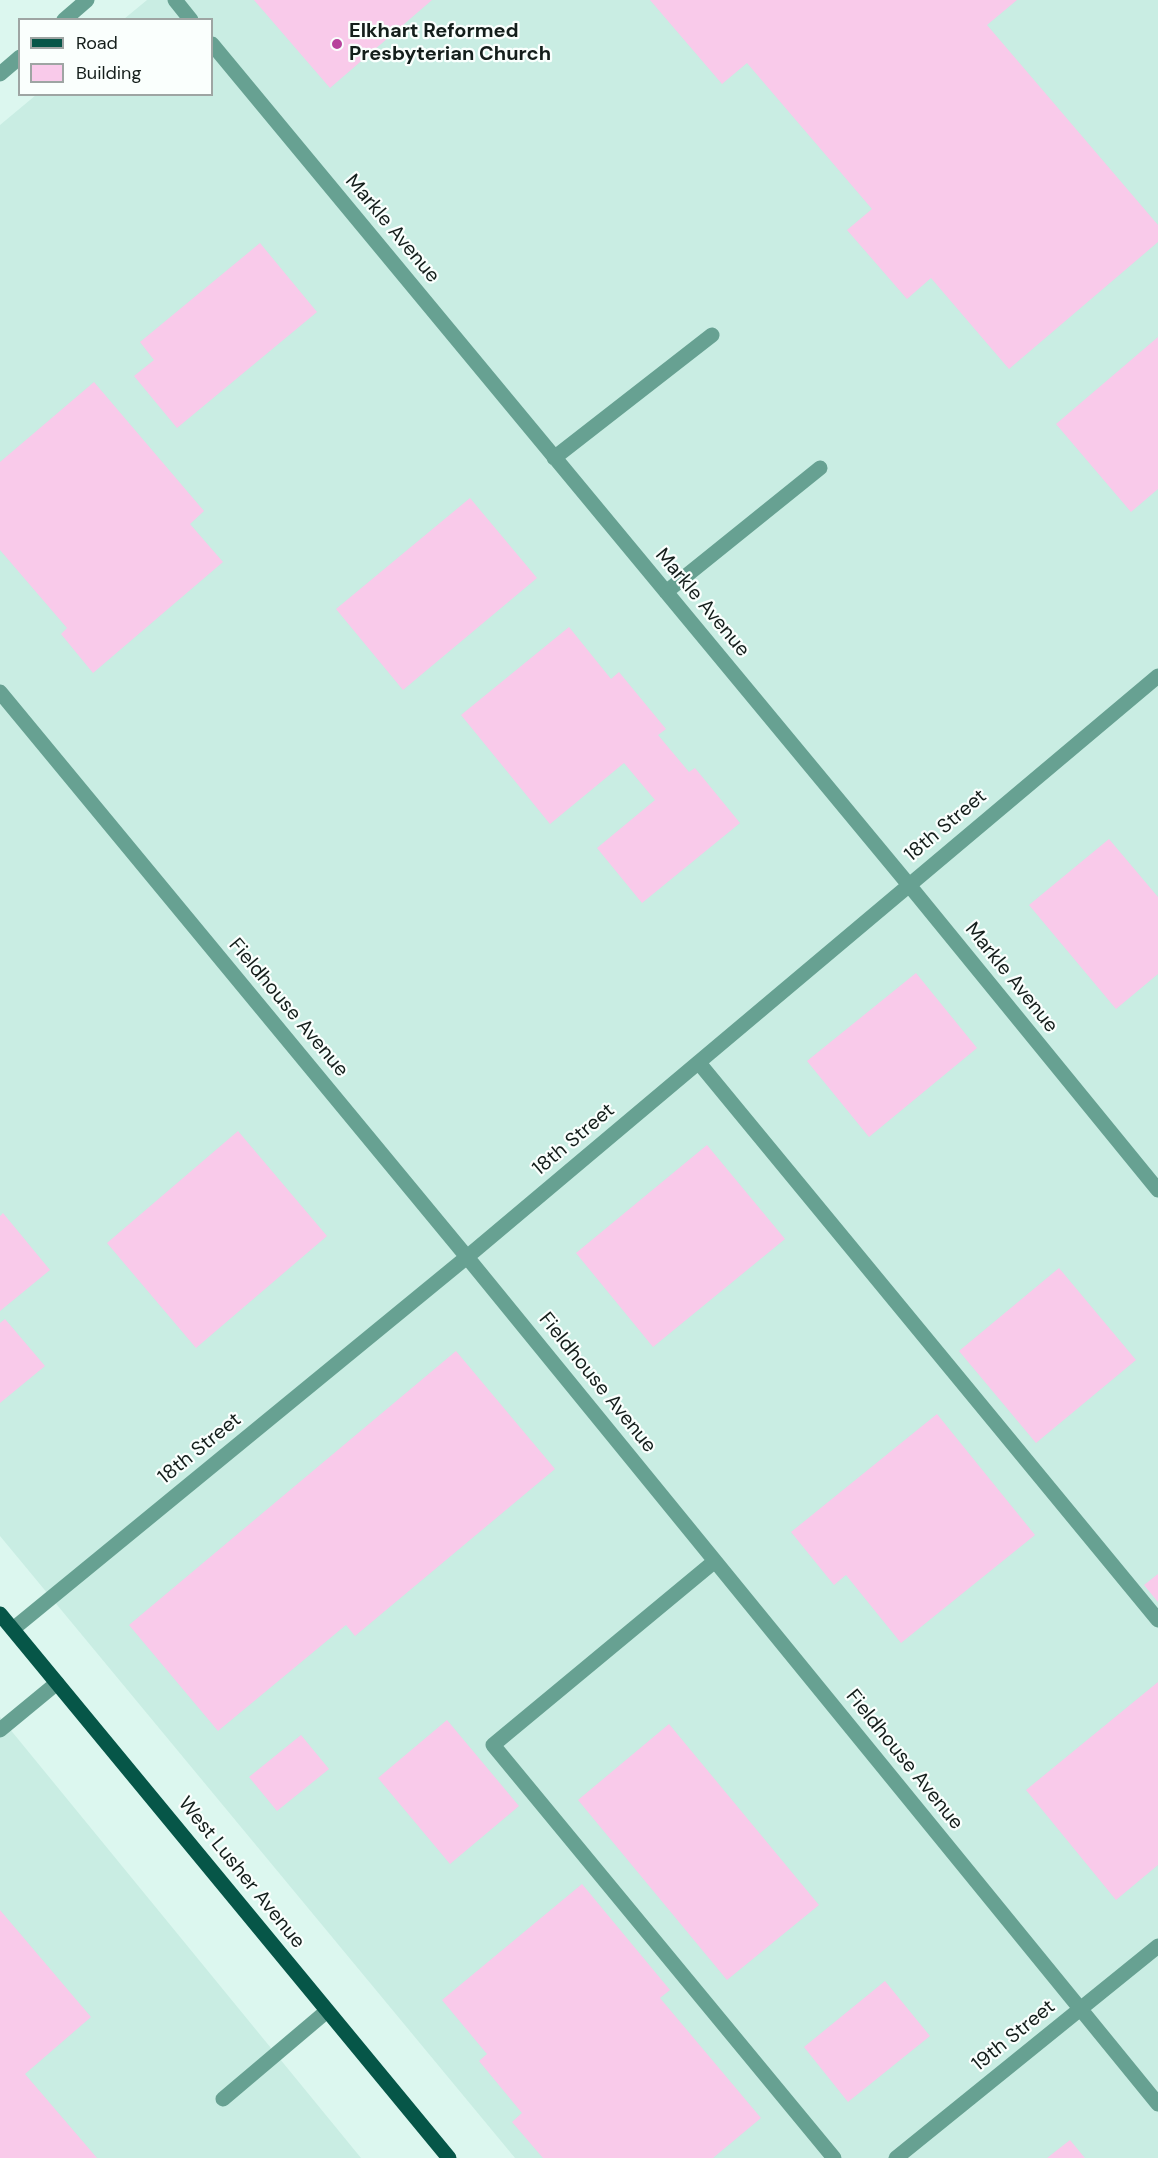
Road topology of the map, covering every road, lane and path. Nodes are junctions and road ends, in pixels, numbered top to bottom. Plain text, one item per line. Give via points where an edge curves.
1 (87, 0) edge
2 (175, 0) edge
3 (66, 18) edge
4 (189, 18) edge
5 (213, 45) edge
6 (18, 59) edge
7 (0, 74) edge
8 (712, 335) dead end
9 (554, 458) junction
10 (820, 468) dead end
11 (666, 592) junction
12 (1158, 676) edge
13 (0, 692) edge
14 (909, 885) junction
15 (699, 1062) junction
16 (1158, 1190) edge
17 (467, 1257) junction
18 (715, 1561) junction
19 (0, 1614) edge
20 (1158, 1620) edge
21 (13, 1629) junction
22 (57, 1683) junction
23 (0, 1730) edge
24 (1158, 1946) edge
25 (327, 2010) junction
26 (1081, 2010) junction
27 (224, 2099) dead end
28 (1158, 2104) edge
29 (449, 2158) edge
30 (834, 2158) edge
31 (896, 2158) edge

1 - 3 street
2 - 4 street
5 - 9 street, Markle Avenue
6 - 7 street
8 - 9 street
9 - 11 street, Markle Avenue
10 - 11 street
11 - 14 street, Markle Avenue
12 - 14 street, 18th Street
13 - 17 street, Fieldhouse Avenue
14 - 15 street, 18th Street
14 - 16 street, Markle Avenue
15 - 17 street, 18th Street
15 - 20 street
17 - 18 street, Fieldhouse Avenue
17 - 21 street, 18th Street
18 - 26 street, Fieldhouse Avenue
18 - 30 street via 493,1745
19 - 21 main road, West Lusher Avenue
21 - 22 main road, West Lusher Avenue
22 - 23 street
22 - 25 main road, West Lusher Avenue
24 - 26 street, 19th Street
25 - 27 street
25 - 29 main road, West Lusher Avenue
26 - 28 street, Fieldhouse Avenue
26 - 31 street, 19th Street

